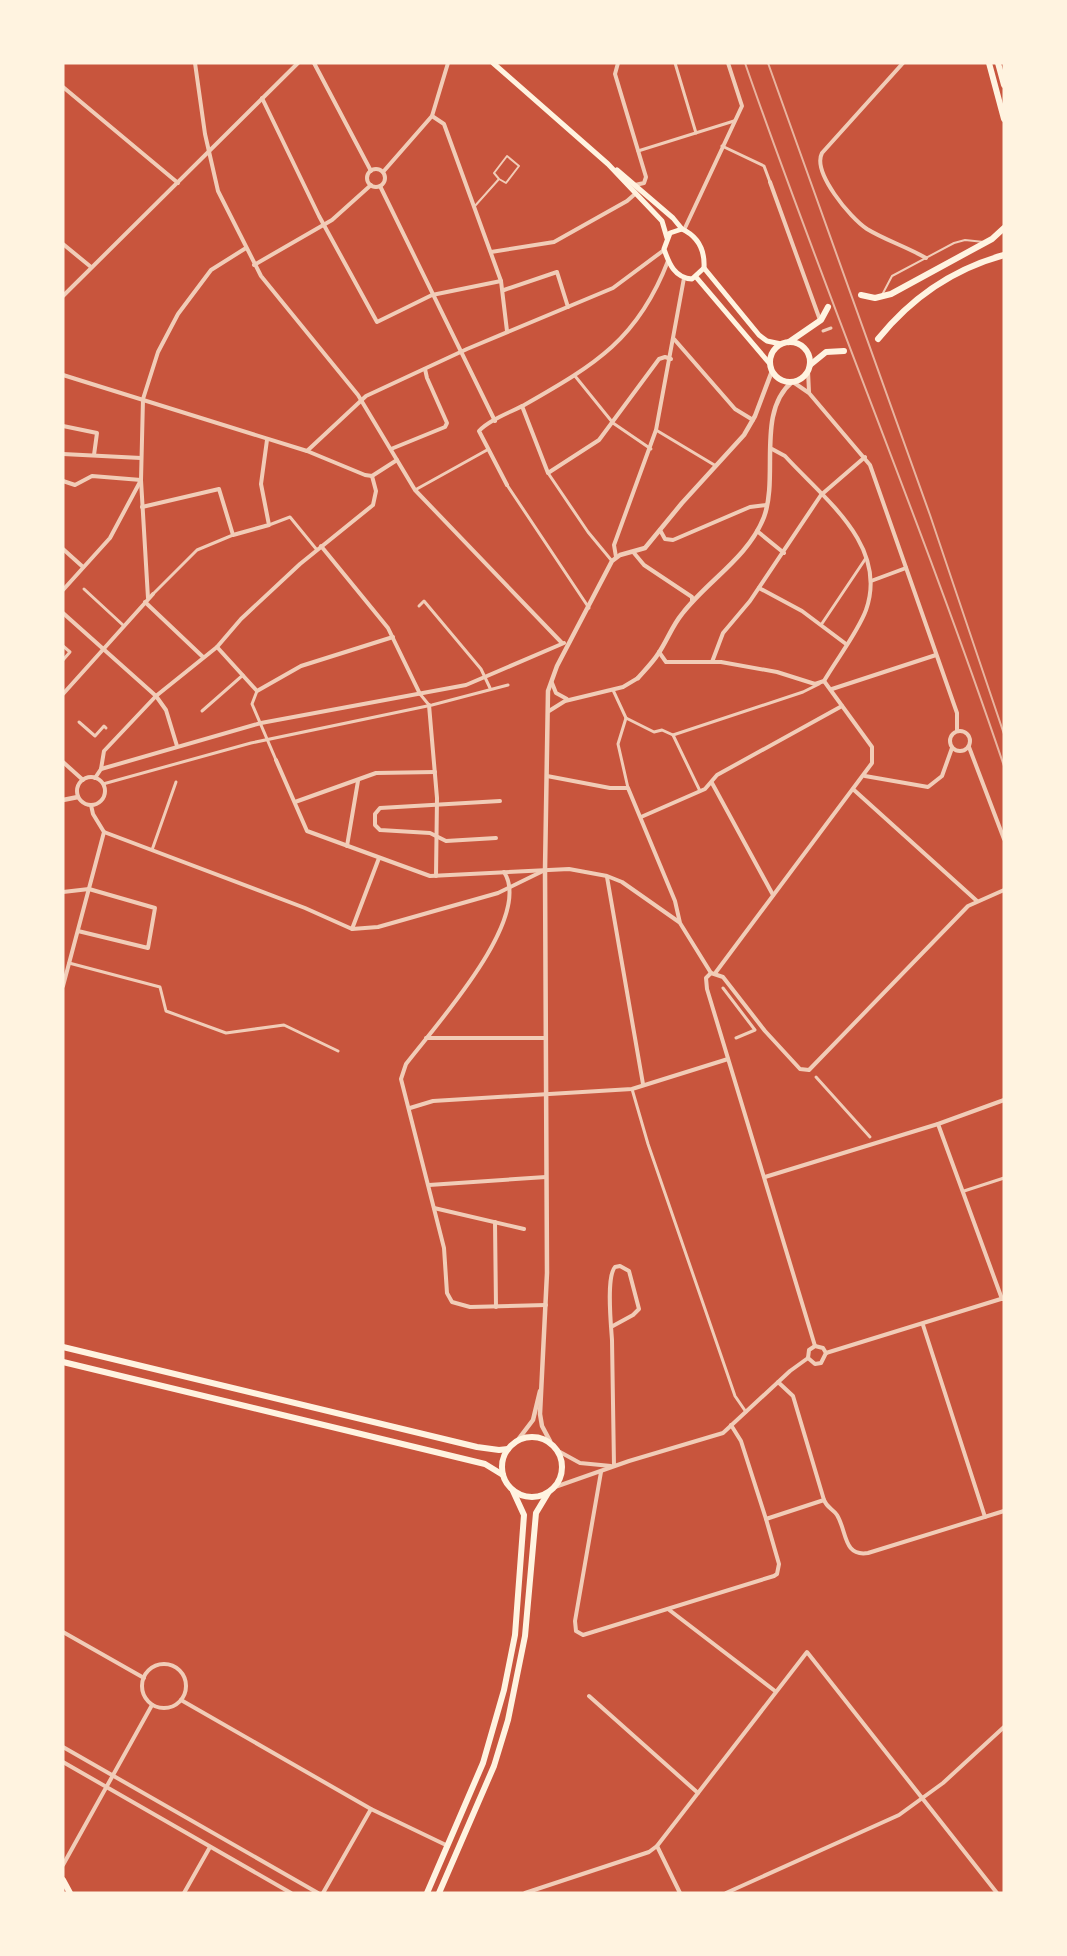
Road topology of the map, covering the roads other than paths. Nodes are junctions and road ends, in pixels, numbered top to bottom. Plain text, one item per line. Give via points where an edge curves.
1 (195, 63) edge
2 (298, 63) edge
3 (314, 63) edge
4 (448, 63) edge
5 (493, 63) edge
6 (618, 63) edge
7 (675, 63) edge
8 (728, 63) edge
9 (903, 63) edge
10 (989, 63) edge
11 (999, 63) edge
12 (1004, 85) edge
13 (63, 87) edge
14 (262, 98) junction
15 (432, 116) junction
16 (1004, 119) edge
17 (734, 122) junction
18 (696, 134) junction
19 (722, 146) junction
20 (638, 151) junction
21 (209, 152) junction
22 (608, 164) junction
23 (371, 171) junction
24 (383, 172) junction
25 (499, 179) junction
26 (770, 182) joint
27 (178, 183) junction
28 (370, 185) junction
29 (635, 185) junction
30 (380, 186) junction
31 (635, 194) junction
32 (474, 207) junction
33 (324, 225) junction
34 (1004, 228) edge
35 (683, 230) junction
36 (667, 238) junction
37 (987, 242) junction
38 (63, 244) edge
39 (246, 248) junction
40 (664, 249) junction
41 (491, 252) junction
42 (1004, 255) edge
43 (926, 258) junction
44 (668, 261) junction
45 (254, 265) junction
46 (91, 267) junction
47 (704, 268) junction
48 (696, 277) junction
49 (684, 278) junction
50 (501, 280) junction
51 (504, 290) junction
52 (432, 295) junction
53 (861, 295) dead end
54 (63, 296) edge
55 (881, 297) junction
56 (568, 307) junction
57 (828, 307) dead end
58 (821, 320) junction
59 (831, 328) dead end
60 (507, 331) junction
61 (823, 331) dead end
62 (674, 339) junction
63 (878, 339) dead end
64 (789, 342) junction
65 (781, 344) junction
66 (844, 351) dead end
67 (461, 353) junction
68 (671, 359) junction
69 (770, 368) junction
70 (809, 368) junction
71 (425, 369) junction
72 (63, 375) edge
73 (575, 376) junction
74 (793, 382) junction
75 (809, 393) junction
76 (144, 399) junction
77 (361, 400) junction
78 (522, 406) junction
79 (753, 420) junction
80 (495, 421) junction
81 (613, 423) junction
82 (63, 426) edge
83 (656, 430) junction
84 (267, 440) junction
85 (391, 449) junction
86 (651, 449) junction
87 (772, 449) junction
88 (487, 450) junction
89 (307, 452) junction
90 (63, 453) edge
91 (93, 455) junction
92 (865, 456) junction
93 (141, 458) junction
94 (397, 460) junction
95 (716, 466) junction
96 (548, 473) junction
97 (372, 476) junction
98 (141, 480) junction
99 (63, 481) edge
100 (507, 484) joint
101 (415, 490) junction
102 (822, 495) junction
103 (766, 505) junction
104 (142, 507) junction
105 (269, 525) junction
106 (660, 530) junction
107 (757, 531) junction
108 (233, 536) junction
109 (321, 546) junction
110 (63, 549) edge
111 (317, 550) junction
112 (634, 553) junction
113 (784, 553) junction
114 (867, 557) junction
115 (614, 559) junction
116 (83, 567) junction
117 (906, 568) junction
118 (871, 581) junction
119 (759, 588) junction
120 (84, 589) dead end
121 (63, 590) edge
122 (153, 594) joint
123 (147, 600) junction
124 (692, 603) junction
125 (418, 606) dead end
126 (589, 608) junction
127 (63, 613) edge
128 (821, 625) junction
129 (124, 626) junction
130 (393, 637) junction
131 (562, 643) junction
132 (570, 643) junction
133 (846, 644) junction
134 (63, 646) edge
135 (217, 647) junction
136 (105, 648) junction
137 (659, 652) junction
138 (936, 655) junction
139 (204, 657) junction
140 (63, 660) edge
141 (712, 662) junction
142 (243, 675) junction
143 (485, 677) junction
144 (638, 678) joint
145 (822, 682) junction
146 (552, 683) junction
147 (508, 685) dead end
148 (490, 688) junction
149 (832, 689) junction
150 (613, 690) junction
151 (257, 691) junction
152 (63, 694) edge
153 (420, 694) junction
154 (156, 696) junction
155 (570, 700) junction
156 (429, 705) junction
157 (842, 706) junction
158 (202, 711) dead end
159 (549, 711) junction
160 (626, 718) junction
161 (80, 722) dead end
162 (261, 723) junction
163 (106, 728) dead end
164 (957, 731) junction
165 (673, 735) junction
166 (267, 739) junction
167 (177, 746) junction
168 (969, 747) junction
169 (952, 748) junction
170 (276, 760) joint
171 (63, 762) edge
172 (102, 769) junction
173 (435, 772) junction
174 (546, 776) junction
175 (865, 776) junction
176 (95, 778) junction
177 (83, 780) junction
178 (358, 781) junction
179 (176, 782) dead end
180 (712, 783) junction
181 (103, 784) junction
182 (628, 788) junction
183 (854, 790) junction
184 (700, 791) junction
185 (78, 797) junction
186 (63, 800) edge
187 (500, 801) dead end
188 (295, 802) junction
189 (437, 804) junction
190 (92, 805) junction
191 (641, 817) junction
192 (104, 832) junction
193 (438, 838) junction
194 (496, 838) dead end
195 (1004, 839) edge
196 (347, 846) junction
197 (152, 850) junction
198 (379, 858) junction
199 (545, 870) junction
200 (504, 872) junction
201 (436, 876) junction
202 (607, 876) junction
203 (509, 889) junction
204 (89, 890) junction
205 (1004, 890) edge
206 (63, 892) edge
207 (773, 895) junction
208 (977, 901) junction
209 (680, 923) junction
210 (352, 929) junction
211 (78, 931) junction
212 (63, 962) edge
213 (69, 963) junction
214 (713, 973) junction
215 (63, 986) edge
216 (723, 988) dead end
217 (426, 1038) junction
218 (545, 1038) junction
219 (736, 1038) dead end
220 (338, 1051) dead end
221 (728, 1059) junction
222 (816, 1077) dead end
223 (643, 1084) junction
224 (632, 1089) junction
225 (544, 1095) junction
226 (1004, 1100) edge
227 (410, 1108) junction
228 (938, 1124) junction
229 (870, 1137) dead end
230 (546, 1176) junction
231 (765, 1178) junction
232 (1004, 1178) edge
233 (429, 1185) junction
234 (964, 1191) junction
235 (434, 1208) junction
236 (495, 1222) junction
237 (524, 1229) dead end
238 (1003, 1298) edge
239 (546, 1305) junction
240 (496, 1307) junction
241 (923, 1325) junction
242 (611, 1327) junction
243 (815, 1346) junction
244 (63, 1347) edge
245 (826, 1353) junction
246 (808, 1358) junction
247 (63, 1362) edge
248 (777, 1382) junction
249 (541, 1389) junction
250 (746, 1412) junction
251 (731, 1425) junction
252 (550, 1441) junction
253 (517, 1442) junction
254 (508, 1449) junction
255 (560, 1452) junction
256 (613, 1466) junction
257 (601, 1472) junction
258 (503, 1475) junction
259 (555, 1487) junction
260 (513, 1491) junction
261 (548, 1493) junction
262 (824, 1500) junction
263 (1004, 1511) edge
264 (985, 1517) junction
265 (766, 1519) junction
266 (668, 1610) junction
267 (63, 1632) edge
268 (144, 1678) junction
269 (775, 1691) junction
270 (589, 1696) dead end
271 (181, 1700) junction
272 (152, 1705) junction
273 (1004, 1727) edge
274 (63, 1747) edge
275 (63, 1762) edge
276 (112, 1775) junction
277 (105, 1787) junction
278 (698, 1793) junction
279 (923, 1798) junction
280 (371, 1809) junction
281 (448, 1846) junction
282 (657, 1846) junction
283 (210, 1847) junction
284 (63, 1865) edge
285 (63, 1880) edge
286 (70, 1893) edge
287 (184, 1893) edge
288 (291, 1893) edge
289 (318, 1893) edge
290 (323, 1893) edge
291 (427, 1893) edge
292 (439, 1893) edge
293 (525, 1893) edge
294 (680, 1893) edge
295 (726, 1893) edge
296 (997, 1893) edge

1 - 21 street
2 - 14 street
3 - 23 street
4 - 15 street
5 - 22 main road
6 - 20 street via 615,74
7 - 18 street
8 - 17 street via 742,106
9 - 43 street via 822,153 819,165 824,179 864,228
10 - 16 main road
11 - 12 main road
13 - 27 street
14 - 21 street
14 - 33 street
15 - 24 street
15 - 32 street via 444,124
17 - 18 street
17 - 19 street
18 - 20 street
19 - 26 street via 764,165
19 - 35 street
20 - 29 street via 646,180
21 - 27 street
21 - 39 street via 220,195
22 - 29 main road
22 - 31 main road
23 - 24 street
23 - 28 street
24 - 30 street via 385,180
25 - 25 lane via 494,173 507,156 519,166 506,183
25 - 32 lane
26 - 58 street
27 - 46 street
28 - 30 street
28 - 33 street
29 - 35 main road
30 - 52 street
31 - 36 main road via 662,221
31 - 41 street via 554,242
32 - 41 street
33 - 45 street
33 - 52 street via 376,322
34 - 37 main road
35 - 36 main road via 675,230
35 - 47 main road via 700,243
36 - 40 main road
37 - 43 lane via 961,240
37 - 55 main road
38 - 46 street
39 - 45 street
39 - 76 street via 211,270 182,307 158,352
40 - 44 main road
40 - 56 street via 613,288
41 - 50 street
42 - 63 main road via 954,275 920,296
43 - 55 lane via 892,276
44 - 49 main road
44 - 73 street via 649,305 629,332
45 - 77 street
46 - 54 street
47 - 48 main road
47 - 65 main road via 759,335
48 - 49 main road
48 - 69 main road
49 - 62 street
50 - 51 street
50 - 52 street
51 - 56 street via 557,272
51 - 60 street
52 - 67 street
53 - 55 main road
56 - 60 street
57 - 58 main road
58 - 64 main road
59 - 61 street
60 - 67 street
62 - 68 street
62 - 79 street via 735,409
64 - 65 main road
64 - 70 main road via 804,348
65 - 69 main road via 771,354
66 - 70 main road via 823,354
67 - 71 street
67 - 80 street
68 - 81 street via 659,359
68 - 83 street
69 - 74 main road via 780,380
69 - 79 street
70 - 74 main road via 800,380
70 - 75 street
71 - 77 street
71 - 85 street via 447,423
72 - 76 street
73 - 78 street
73 - 81 street
74 - 75 street
74 - 87 street via 783,392 771,420
75 - 92 street
76 - 84 street
76 - 93 street
77 - 85 street
77 - 89 street
78 - 80 street
78 - 96 street
79 - 95 street
80 - 88 street via 479,431
81 - 86 street
81 - 96 street via 599,440
82 - 91 street via 97,433
83 - 86 street
83 - 95 street
84 - 89 street
84 - 105 street via 261,484
85 - 94 street
86 - 115 street via 614,545
87 - 102 street via 785,456
87 - 103 street
88 - 100 street
88 - 101 street
89 - 97 street
90 - 91 street
91 - 93 street
92 - 102 street
92 - 117 street
93 - 98 street
94 - 97 street
94 - 101 street
95 - 106 street
96 - 115 street via 588,532
97 - 109 street via 376,491 373,505
98 - 99 street via 92,476 75,485
98 - 104 street
98 - 116 street via 110,538
100 - 126 street
101 - 131 street
102 - 113 street
102 - 114 street via 852,529
103 - 106 street via 750,507 673,540 665,538
103 - 107 street
104 - 108 street via 219,489
104 - 123 street
105 - 108 street
105 - 111 street via 290,517
106 - 112 street via 645,548
107 - 113 street
107 - 124 street
108 - 122 street via 197,550
109 - 111 street
109 - 130 street
110 - 116 street
111 - 135 street via 241,619
112 - 115 street
112 - 124 street via 644,565 692,597
113 - 119 street
114 - 118 street
114 - 128 street
115 - 126 street
116 - 121 street
117 - 118 street
117 - 138 street
118 - 133 street via 865,613
119 - 128 street
119 - 141 street via 723,633
120 - 129 street
122 - 123 street
123 - 129 street
123 - 139 street
124 - 137 street
125 - 143 street via 424,601
126 - 132 street
127 - 136 street
128 - 133 street
129 - 136 street
130 - 151 street via 301,666
130 - 153 street
131 - 132 street
131 - 143 street
132 - 146 street
133 - 145 street
134 - 140 street via 70,652
135 - 139 street
135 - 142 street
136 - 152 street
136 - 154 street
137 - 141 street via 666,662
137 - 144 street
138 - 149 street
138 - 164 street via 957,713
139 - 154 street
141 - 145 street
142 - 151 street
142 - 158 street
143 - 148 street
143 - 153 street
144 - 150 street
145 - 149 street
145 - 165 street via 803,692
146 - 155 street via 561,697
146 - 159 street
147 - 148 street
148 - 156 street
149 - 157 street
150 - 155 street
150 - 160 street
151 - 162 street via 252,704
153 - 156 street
153 - 162 street
154 - 167 street via 166,710
154 - 172 street via 105,751
155 - 159 street
156 - 166 street
156 - 173 street
157 - 175 street via 872,747 872,763
157 - 180 street via 717,775
159 - 174 street
160 - 165 street via 654,732 662,730
160 - 182 street via 618,744
161 - 163 street via 95,736
162 - 166 street
162 - 167 street
164 - 168 street via 967,734
164 - 169 street via 950,738
165 - 184 street
166 - 170 street
166 - 181 street
167 - 172 street
168 - 169 street via 961,752
168 - 195 street
169 - 175 street via 942,776 928,787
170 - 188 street
171 - 177 street
172 - 176 street
173 - 178 street via 376,774
173 - 189 street
174 - 182 street
174 - 199 street
175 - 183 street
176 - 177 street
176 - 181 street
177 - 185 street via 77,788
178 - 188 street
178 - 196 street
179 - 197 street
180 - 184 street
180 - 207 street
181 - 190 street via 103,797
182 - 191 street
183 - 207 street
183 - 208 street
184 - 191 street
185 - 186 street
185 - 190 street
187 - 189 street
188 - 196 street via 307,831
189 - 193 street
189 - 193 street via 380,808 375,814 375,825 380,830 430,833
190 - 192 street
191 - 209 street
192 - 197 street
192 - 204 street
193 - 194 street
193 - 201 street
196 - 198 street
197 - 210 street
198 - 201 street
198 - 210 street
199 - 200 street
199 - 202 street via 579,870
199 - 203 street
199 - 218 street
200 - 201 street
200 - 203 street
202 - 209 street via 622,882
202 - 223 street
203 - 210 street via 407,920
203 - 217 street via 509,911 496,940
204 - 206 street
204 - 211 street
204 - 211 street via 155,908 148,948
205 - 208 street
207 - 214 street
208 - 214 street via 944,929 809,1070 800,1069 723,977
209 - 214 street
211 - 213 street
212 - 213 street
213 - 215 street
213 - 220 street via 160,987 166,1011 226,1033 284,1025
214 - 221 street via 706,978 707,989
216 - 219 street via 755,1029
217 - 218 street
217 - 227 street via 406,1064 401,1079
218 - 225 street
221 - 223 street
221 - 231 street
222 - 229 street
223 - 224 street
224 - 225 street
224 - 250 street via 735,1396
225 - 227 street via 430,1102
225 - 230 street
226 - 228 street
227 - 233 street
228 - 231 street
228 - 234 street
230 - 233 street
230 - 239 street
231 - 243 street
232 - 234 street
233 - 235 street
234 - 238 street
235 - 236 street
235 - 240 street via 444,1248 447,1293 452,1302 460,1306
236 - 237 street
236 - 240 street
238 - 241 street
239 - 240 street
239 - 249 street
241 - 245 street
241 - 264 street
242 - 242 street via 611,1276 615,1267 620,1266 628,1271 639,1309
242 - 256 street
243 - 245 street
243 - 246 street via 809,1350
244 - 254 main road via 477,1447
245 - 246 street via 818,1364
246 - 248 street
247 - 258 main road via 473,1461
248 - 250 street
248 - 262 street via 793,1396
249 - 252 street via 540,1420
249 - 253 street via 533,1420
250 - 251 street
251 - 256 street via 723,1433
251 - 265 street via 741,1441
252 - 253 main road via 533,1437
252 - 255 main road
253 - 254 main road
254 - 258 main road via 502,1461
255 - 256 street via 580,1463
255 - 259 main road via 562,1471
256 - 257 street
257 - 259 street
257 - 266 street via 576,1630 588,1635
258 - 260 main road
259 - 261 main road
260 - 261 main road via 532,1498
260 - 281 main road via 524,1515 515,1635 483,1763
261 - 292 main road via 535,1518 525,1636 507,1720 494,1766
262 - 264 street via 838,1517 848,1545 863,1554
262 - 265 street
263 - 264 street
265 - 266 street via 779,1564 777,1574
266 - 269 street
267 - 268 street
268 - 271 street via 155,1665 176,1667 186,1682
268 - 272 street via 144,1695
269 - 278 street
269 - 279 street via 807,1652
270 - 278 street
271 - 272 street via 171,1707
271 - 280 street
272 - 276 street
273 - 279 street
274 - 276 street
275 - 277 street
276 - 277 street
276 - 289 street
277 - 283 street
277 - 284 street
278 - 282 street
279 - 295 street via 893,1819
279 - 296 street
280 - 281 street
280 - 290 street
281 - 291 main road
282 - 293 street
282 - 294 street
283 - 287 street
283 - 288 street
285 - 286 main road

